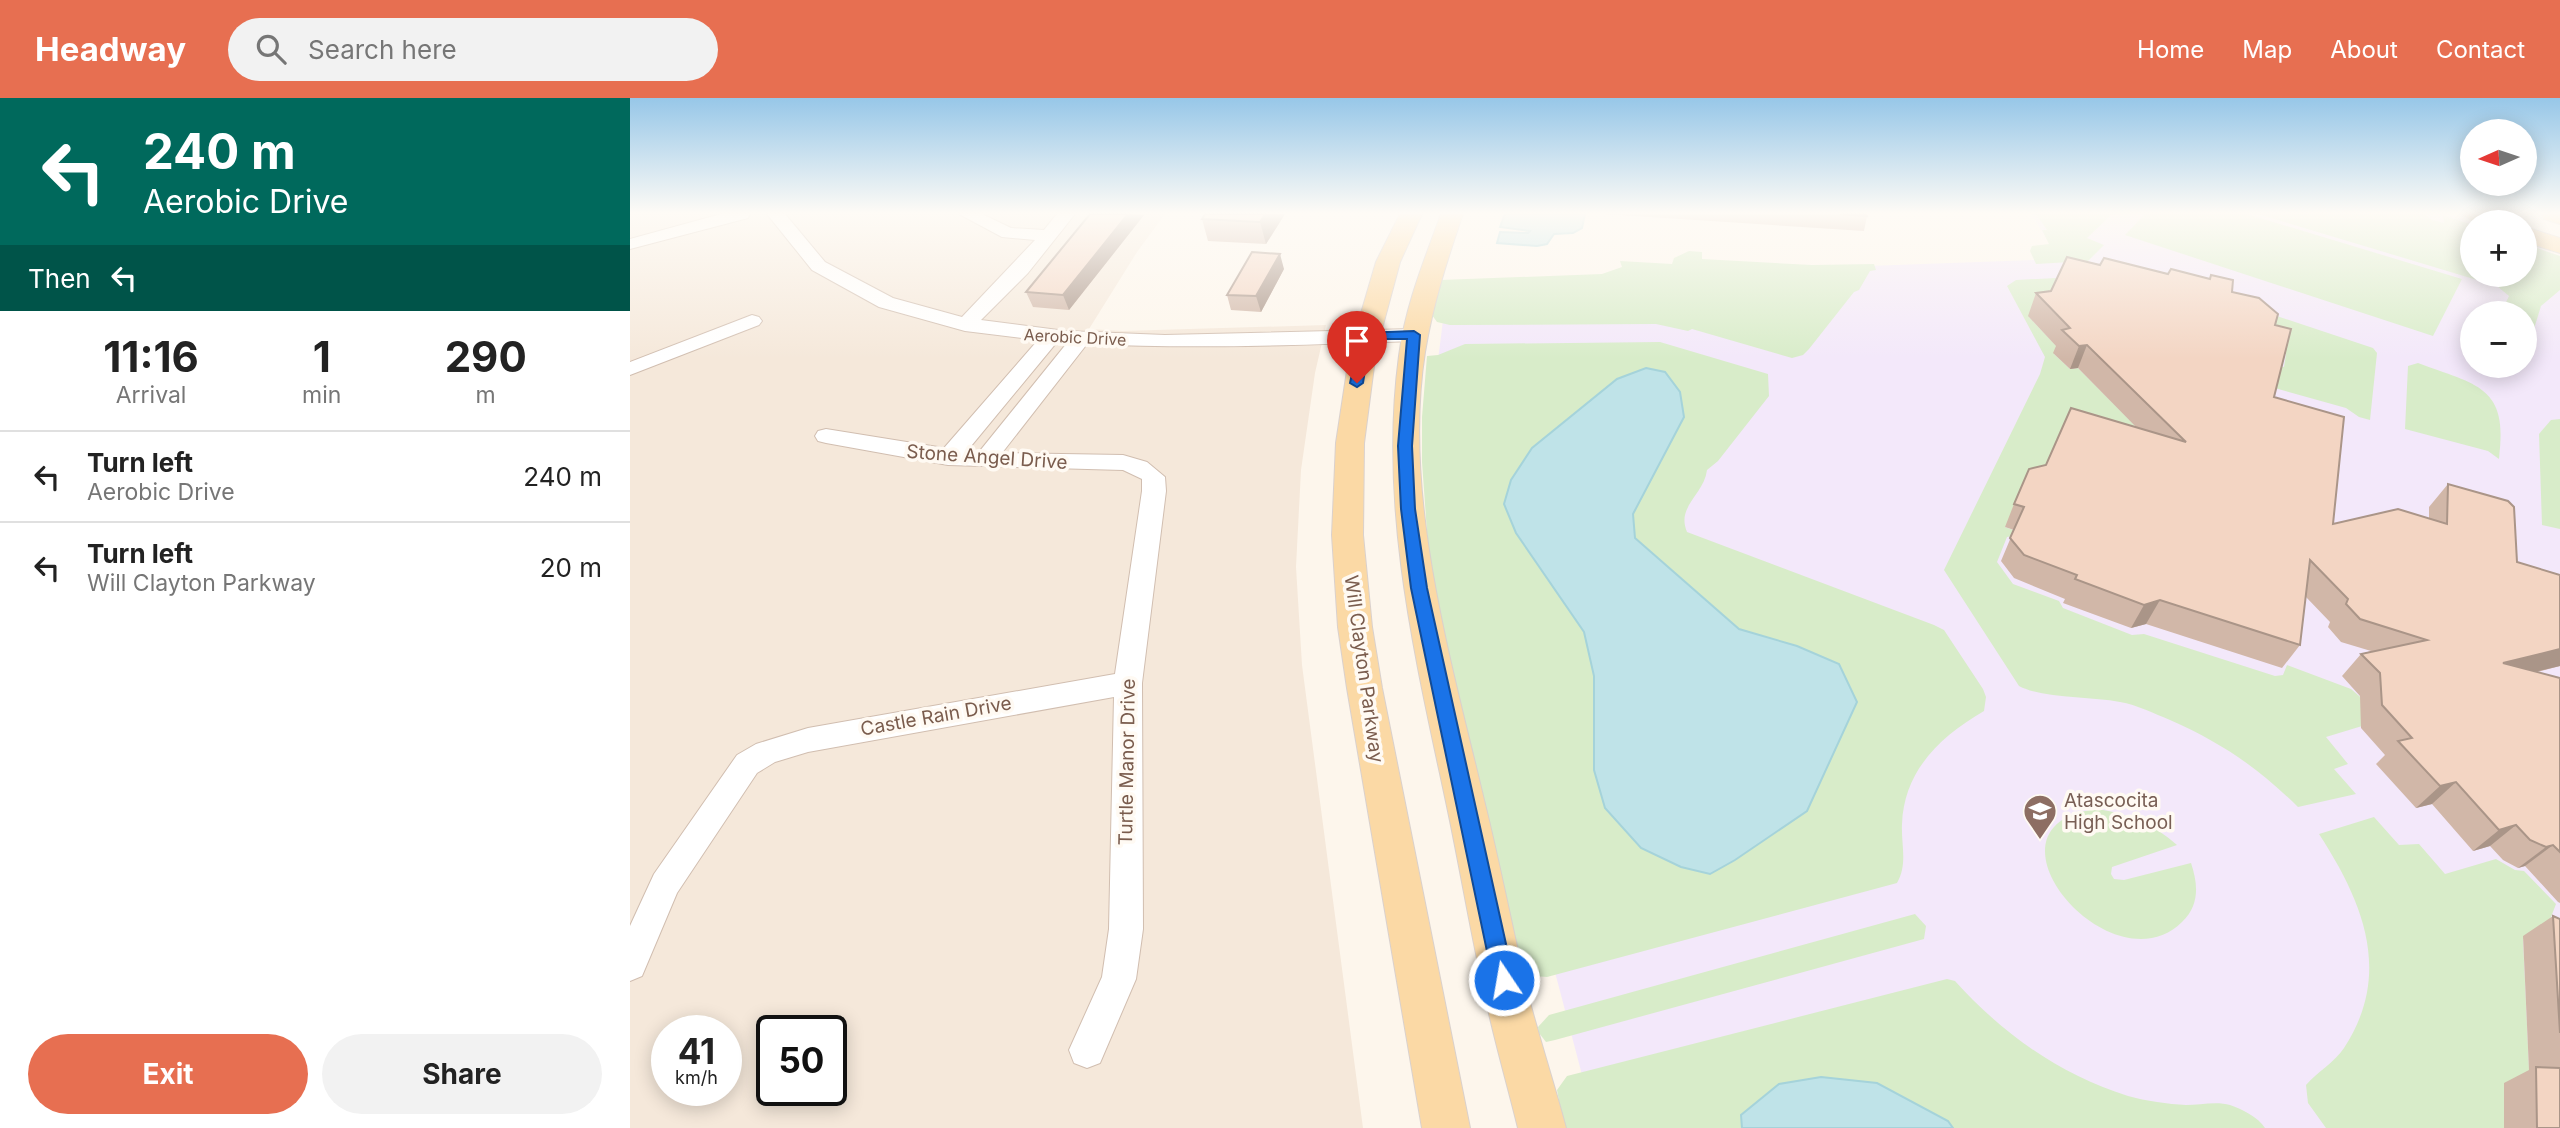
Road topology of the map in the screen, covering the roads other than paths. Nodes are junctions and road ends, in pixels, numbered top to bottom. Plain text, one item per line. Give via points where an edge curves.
1 (814, 262) edge
2 (1027, 262) edge
3 (1388, 262) edge
4 (1434, 262) edge
5 (752, 321) dead end
6 (965, 325) junction
7 (1414, 335) junction
8 (1365, 336) junction
9 (1051, 337) junction
10 (1081, 339) junction
11 (630, 369) edge
12 (827, 436) dead end
13 (948, 458) junction
14 (984, 461) junction
15 (1148, 470) joint
16 (1128, 683) junction
17 (630, 964) edge
18 (1087, 1050) dead end
19 (1446, 1128) edge
20 (1542, 1128) edge

1 - 6 street, Aerobic Drive via 849,285 904,309
2 - 6 street
3 - 8 main road, Will Clayton Parkway
4 - 7 main road
5 - 11 street
6 - 9 street, Aerobic Drive
7 - 8 street, Aerobic Drive
7 - 20 main road via 1405,454 1419,588 1510,1007
8 - 10 street, Aerobic Drive
8 - 19 main road, Will Clayton Parkway via 1349,467 1349,563 1355,629
9 - 10 street, Aerobic Drive
9 - 13 street
10 - 14 street
12 - 13 street, Stone Angel Drive
13 - 14 street, Stone Angel Drive
14 - 15 street, Stone Angel Drive via 1135,463
15 - 16 street, Turtle Manor Drive via 1154,491
16 - 17 street, Castle Rain Drive via 807,740 766,753 747,764 665,884
16 - 18 street, Turtle Manor Drive via 1126,929 1119,979

